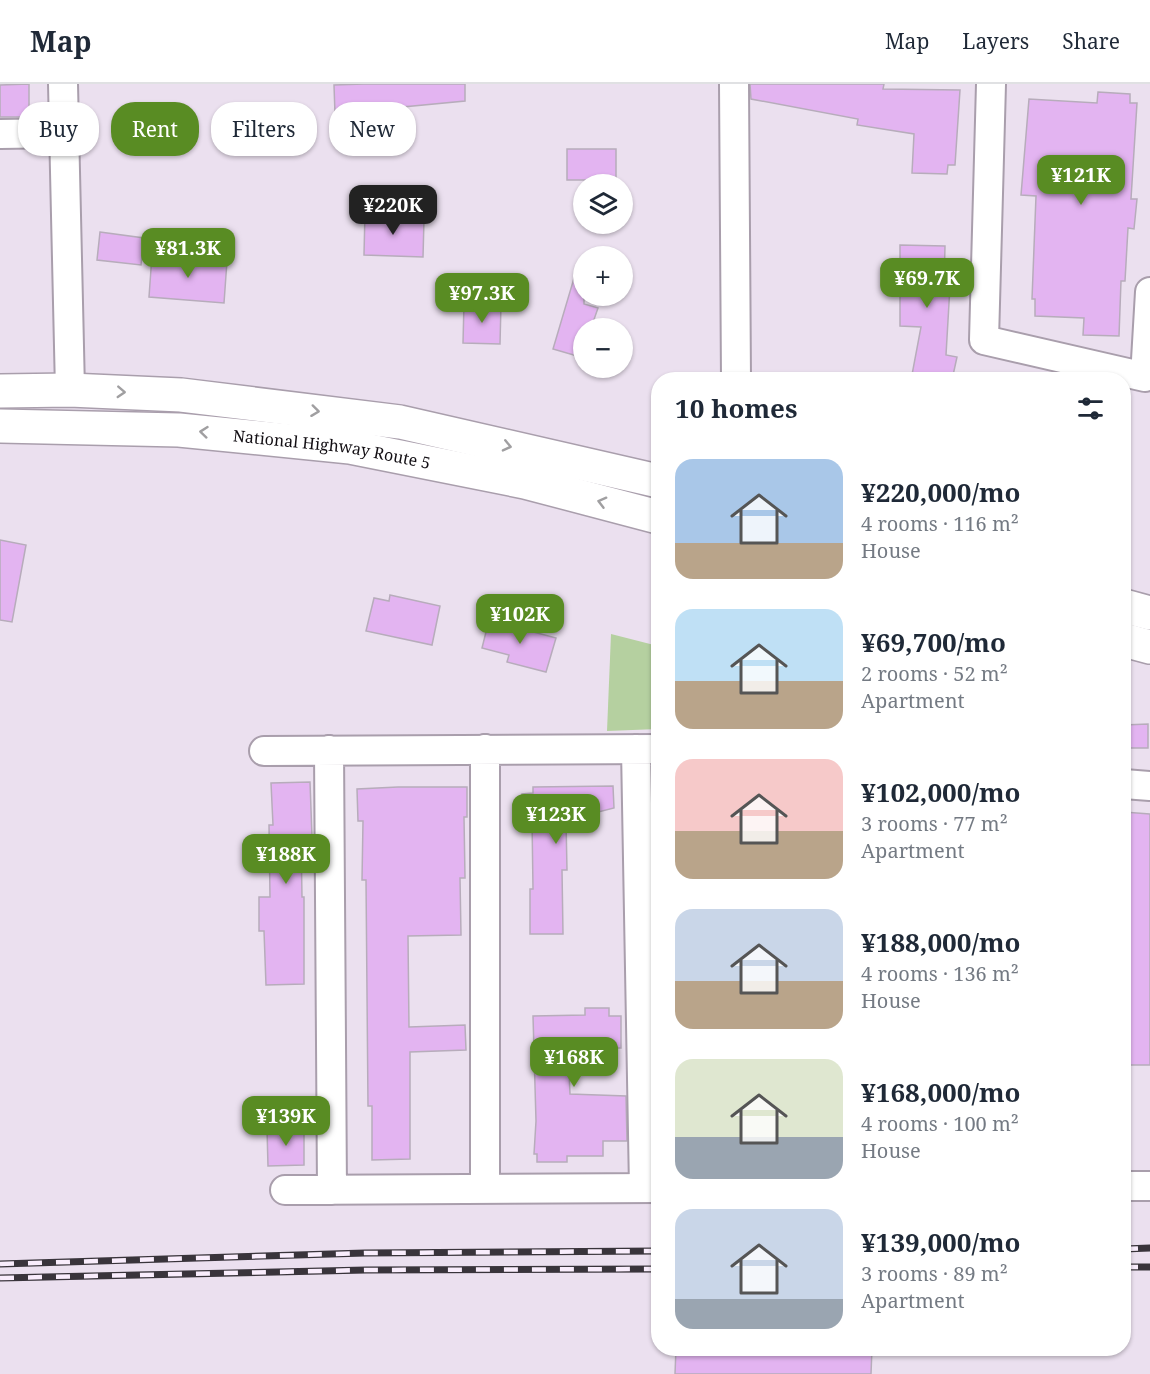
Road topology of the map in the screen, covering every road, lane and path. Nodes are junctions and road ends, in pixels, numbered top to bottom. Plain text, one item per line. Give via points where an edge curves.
1 (63, 84) edge
2 (734, 84) edge
3 (991, 84) edge
4 (64, 102) edge
5 (0, 134) edge
6 (18, 134) edge
7 (66, 156) edge
8 (1150, 292) edge
9 (736, 372) edge
10 (1123, 372) edge
11 (1131, 374) edge
12 (70, 390) junction
13 (0, 391) edge
14 (0, 426) edge
15 (651, 479) edge
16 (651, 515) edge
17 (1131, 608) edge
18 (1150, 613) edge
19 (1131, 642) edge
20 (1150, 647) edge
21 (484, 749) junction
22 (647, 749) edge
23 (329, 750) junction
24 (264, 751) dead end
25 (1131, 785) edge
26 (1150, 786) edge
27 (1150, 1185) edge
28 (1131, 1186) edge
29 (651, 1188) edge
30 (485, 1189) junction
31 (285, 1190) dead end
32 (332, 1190) junction

1 - 4 street
2 - 9 street
3 - 10 street via 984,340
5 - 6 street
7 - 12 street
8 - 11 street via 1145,377
12 - 13 highway, National Highway Route 5
12 -> 15 highway, National Highway Route 5 via 181,395 400,422
16 -> 14 highway, National Highway Route 5 via 525,482 350,447 179,430
17 - 18 highway
19 - 20 highway
21 - 22 street
21 - 23 street
21 - 30 street
22 - 29 street
23 - 24 street
23 - 32 street
25 - 26 street
27 - 28 street
29 - 30 street
30 - 32 street
31 - 32 street

